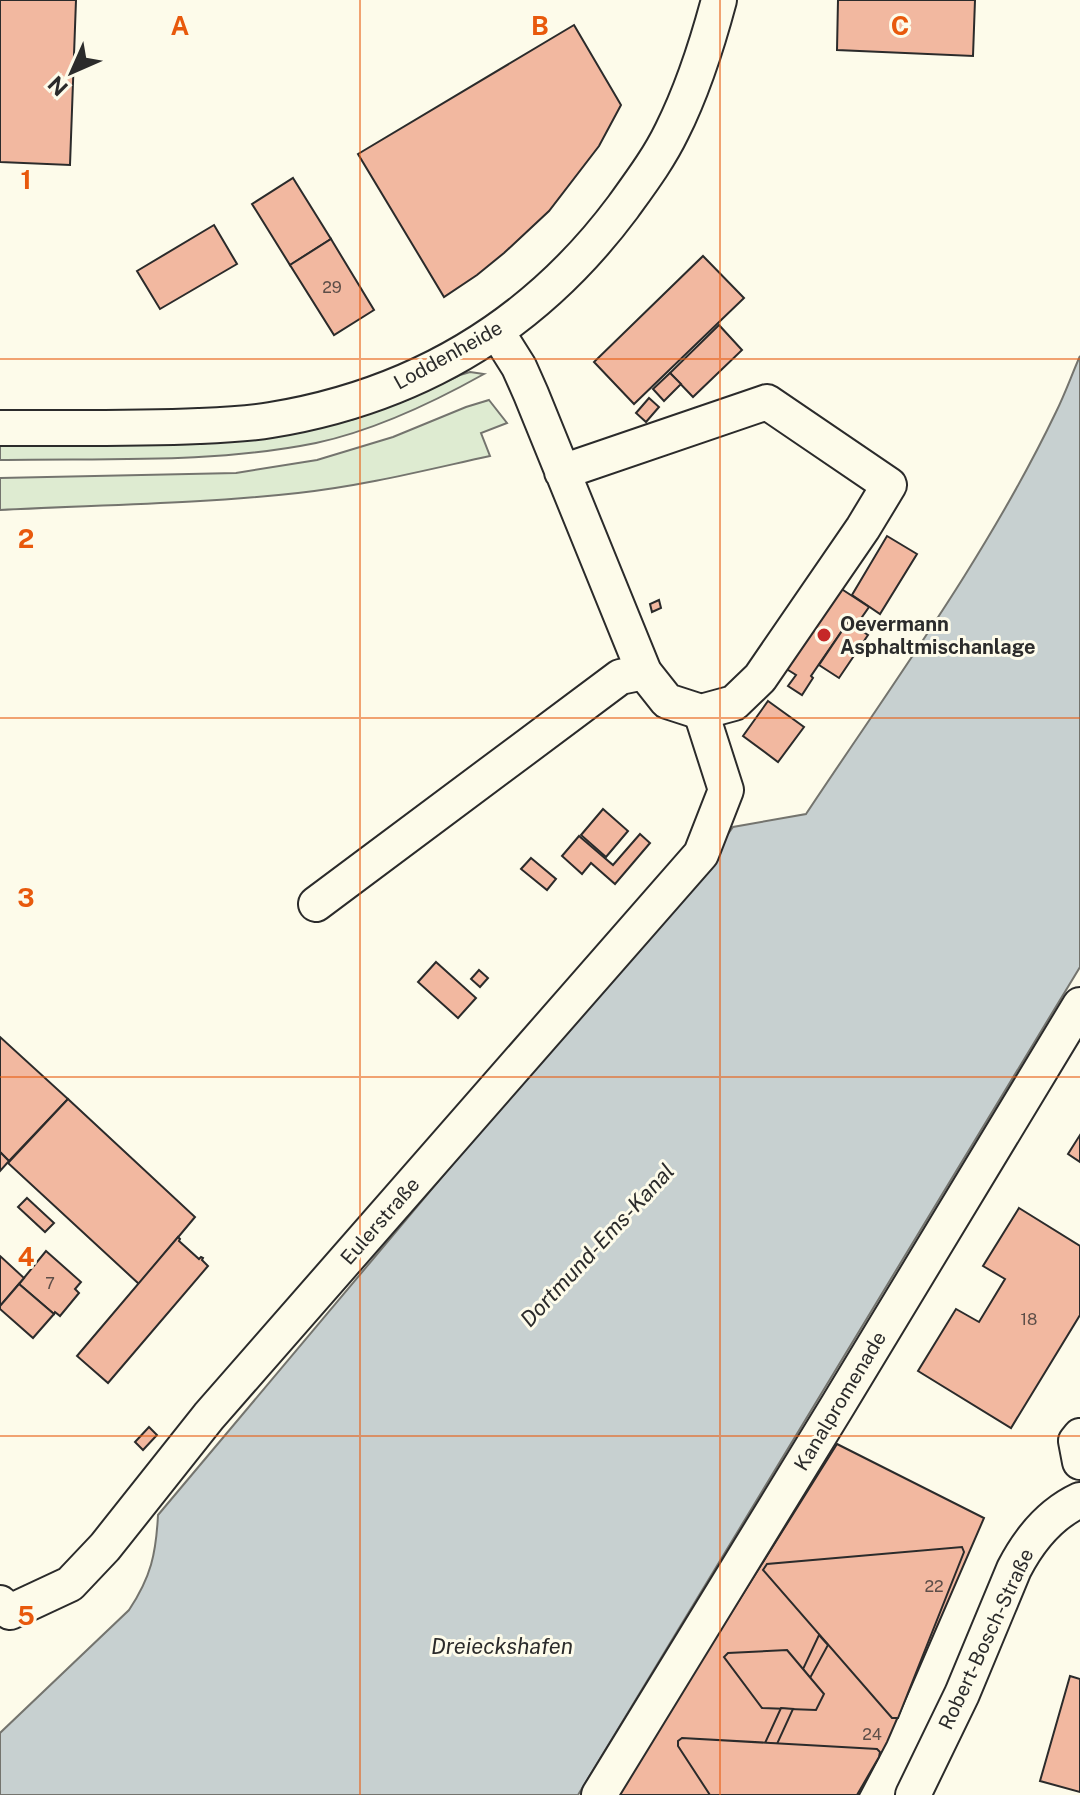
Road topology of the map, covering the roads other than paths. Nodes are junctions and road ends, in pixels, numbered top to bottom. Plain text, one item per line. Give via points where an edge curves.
1 (719, 0) edge
2 (497, 332) junction
3 (0, 428) edge
4 (562, 472) junction
5 (644, 672) junction
6 (701, 712) junction
7 (316, 904) dead end
8 (1080, 1005) edge
9 (1080, 1436) edge
10 (1080, 1462) edge
11 (1080, 1500) edge
12 (3, 1613) edge
13 (599, 1795) edge
14 (913, 1795) edge

1 - 2 street, Loddenheide via 692,87 646,176 600,238 556,284
2 - 3 street, Loddenheide via 397,385 268,421 167,428
2 - 4 street via 519,367
4 - 5 street
4 - 6 street via 767,402 889,485 760,678 734,703
5 - 6 street via 667,701
5 - 7 street via 620,677
6 - 12 street, Eulerstraße via 726,790 701,854 209,1416 105,1547 70,1584
8 - 13 street, Kanalpromenade
9 - 10 street
11 - 14 street, Robert-Bosch-Straße via 1050,1520 1024,1550

